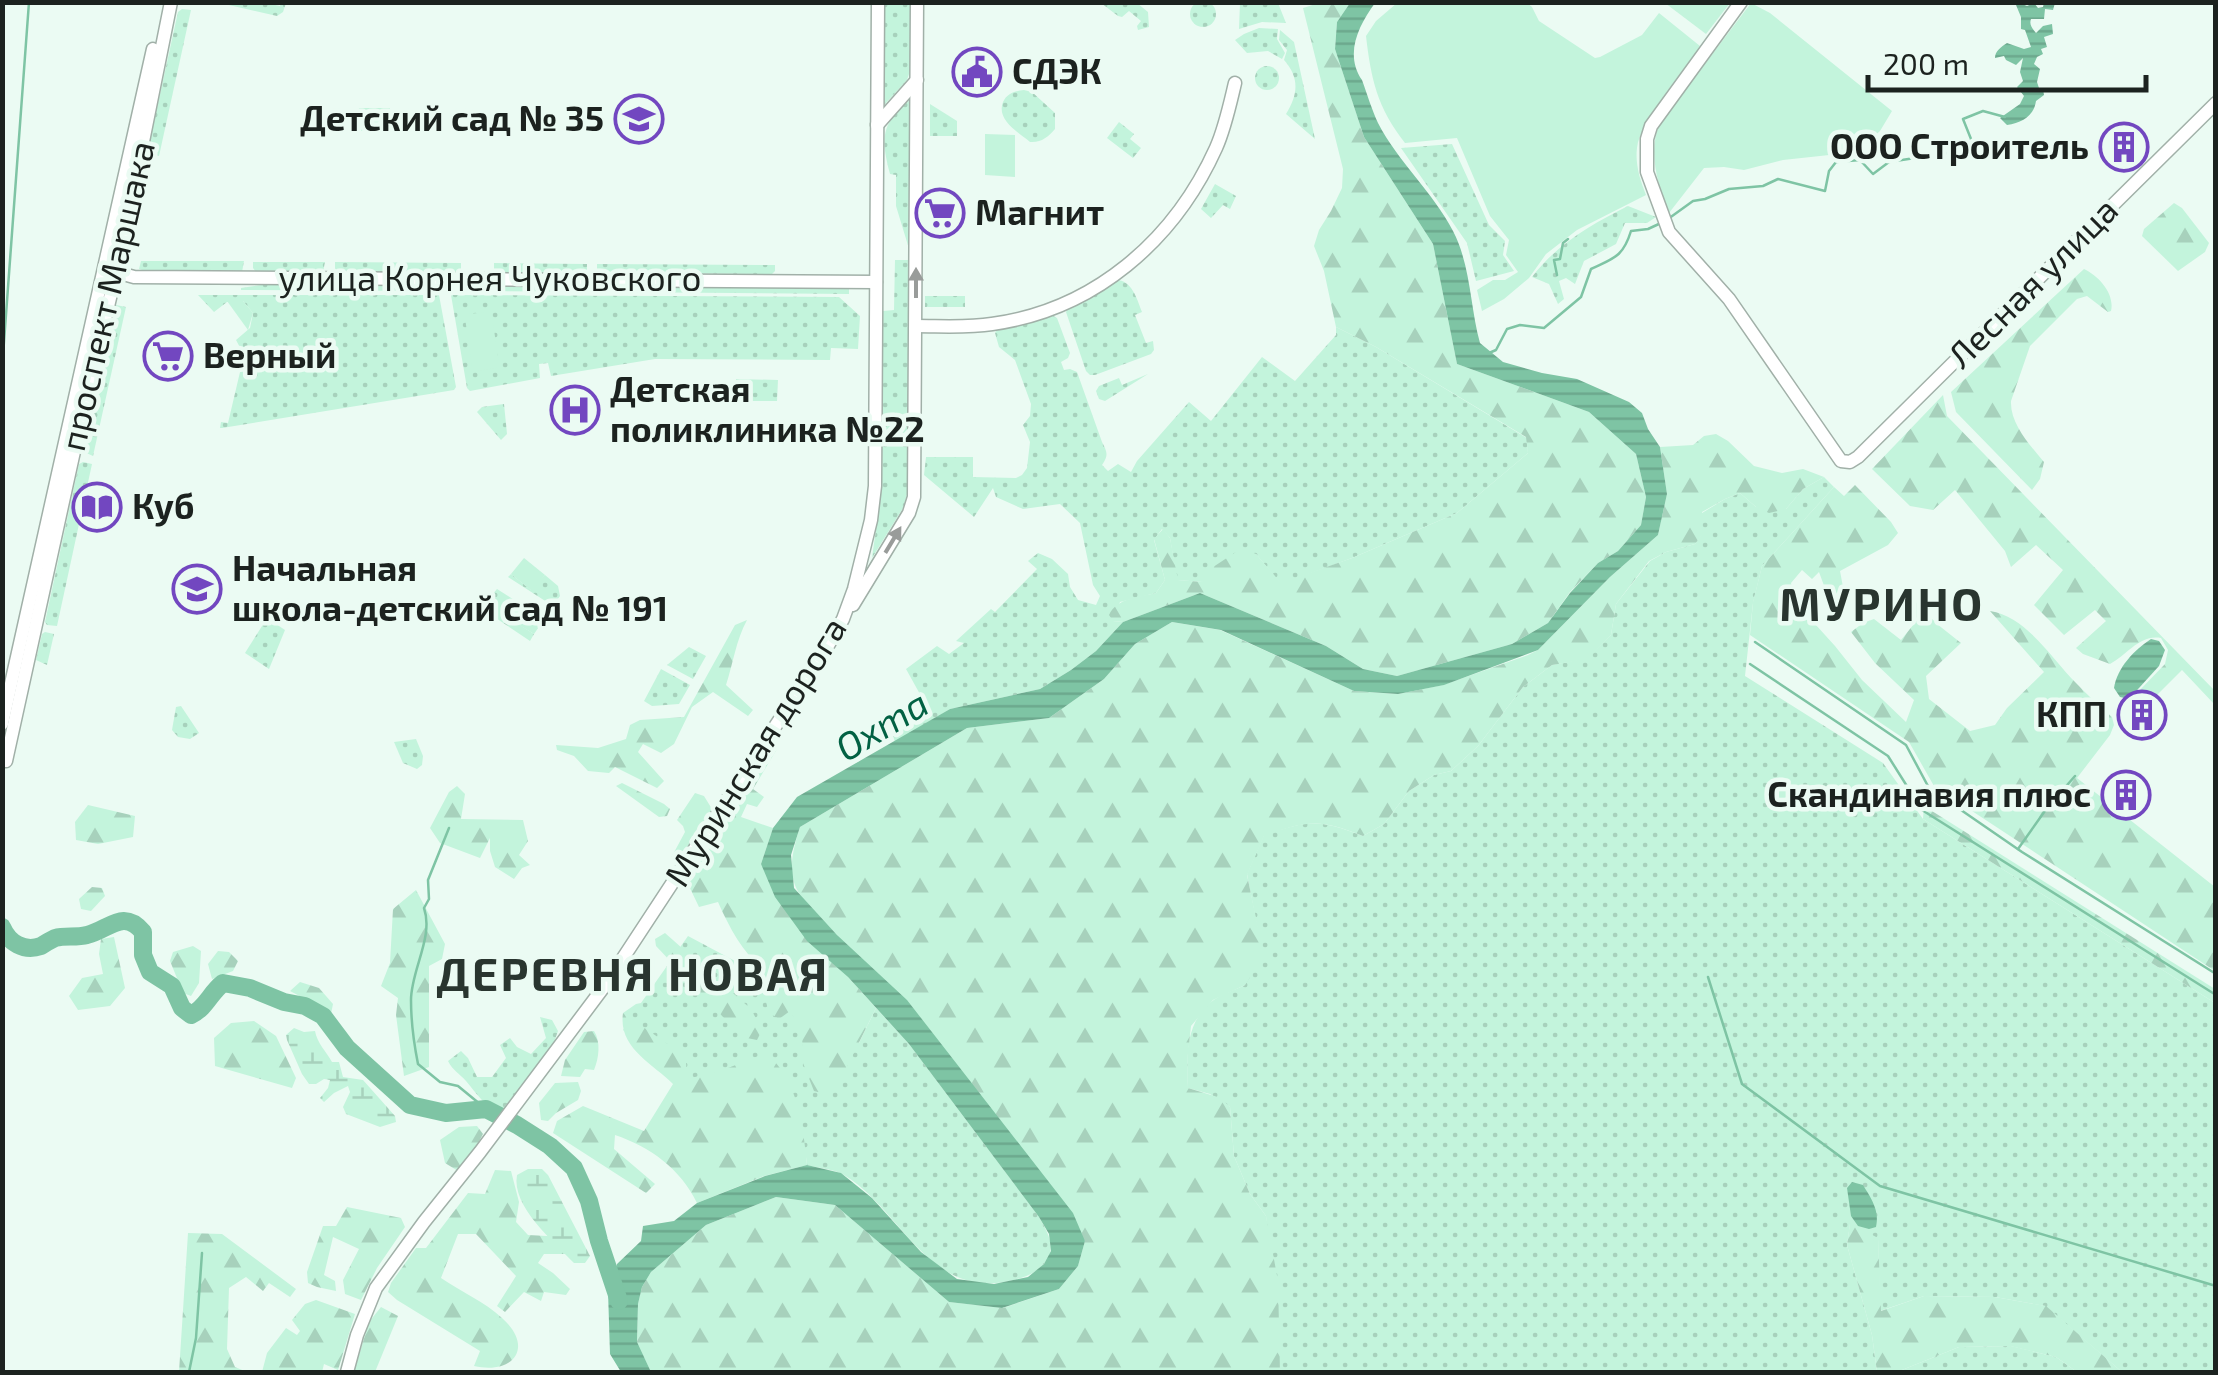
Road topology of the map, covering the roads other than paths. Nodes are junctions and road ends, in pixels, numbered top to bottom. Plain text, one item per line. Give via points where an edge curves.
1 (163, 2) edge
2 (171, 2) edge
3 (878, 2) edge
4 (918, 2) edge
5 (1741, 2) edge
6 (917, 80) junction
7 (1235, 82) dead end
8 (2216, 103) edge
9 (877, 125) junction
10 (111, 270) junction
11 (876, 282) junction
12 (916, 326) junction
13 (842, 619) junction
14 (2, 724) edge
15 (2, 760) edge
16 (347, 1372) edge

1 - 10 street, проспект Маршака
2 - 10 street, проспект Маршака
3 - 9 street, Муринская дорога
4 - 6 street
5 - 8 street, Лесная улица via 1651,126 1647,172 1669,232 1729,299 1840,461 1858,457
6 - 9 street
12 -> 6 street
7 - 12 street via 1217,146 1192,192 1123,271 1026,318
9 - 11 street, Муринская дорога
10 - 11 street, улица Корнея Чуковского via 134,277
10 - 14 street, проспект Маршака
10 - 15 street, проспект Маршака
11 - 13 street, Муринская дорога via 873,503
13 -> 12 street via 912,505
13 - 16 street, Муринская дорога via 606,984 376,1288

